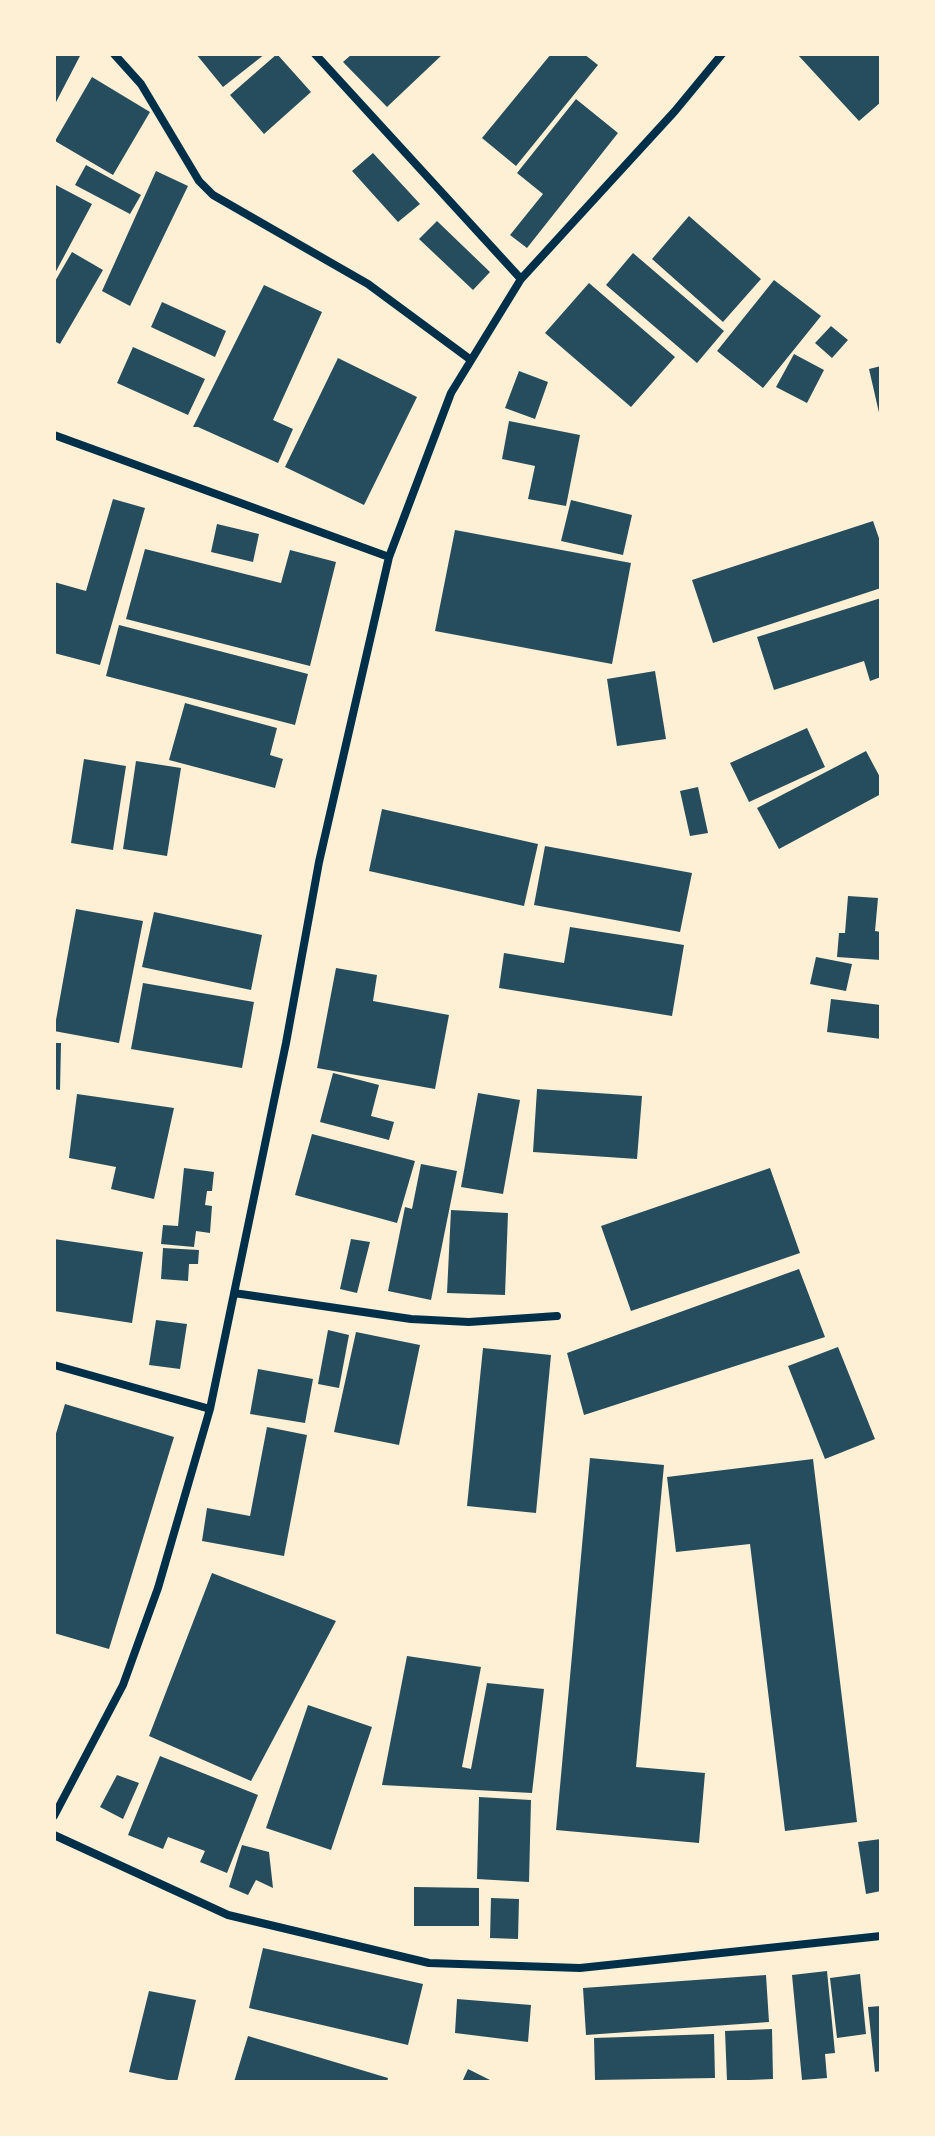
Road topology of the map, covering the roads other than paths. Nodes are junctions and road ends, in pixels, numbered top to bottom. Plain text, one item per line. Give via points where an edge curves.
1 (114, 54) edge
2 (315, 54) edge
3 (722, 54) edge
4 (521, 279) junction
5 (471, 360) junction
6 (54, 435) edge
7 (389, 557) junction
8 (234, 1293) junction
9 (557, 1316) dead end
10 (54, 1365) edge
11 (210, 1409) junction
12 (54, 1816) edge
13 (54, 1835) edge
14 (881, 1936) edge

1 - 5 street via 141,84 199,181 213,195 368,284
2 - 4 street
3 - 4 street
4 - 5 street
5 - 7 street via 451,393
6 - 7 street
7 - 8 street via 319,862
8 - 9 street via 411,1319 469,1322
8 - 11 street
10 - 11 street
11 - 12 street via 158,1588 123,1685
13 - 14 street via 228,1915 429,1963 580,1968

